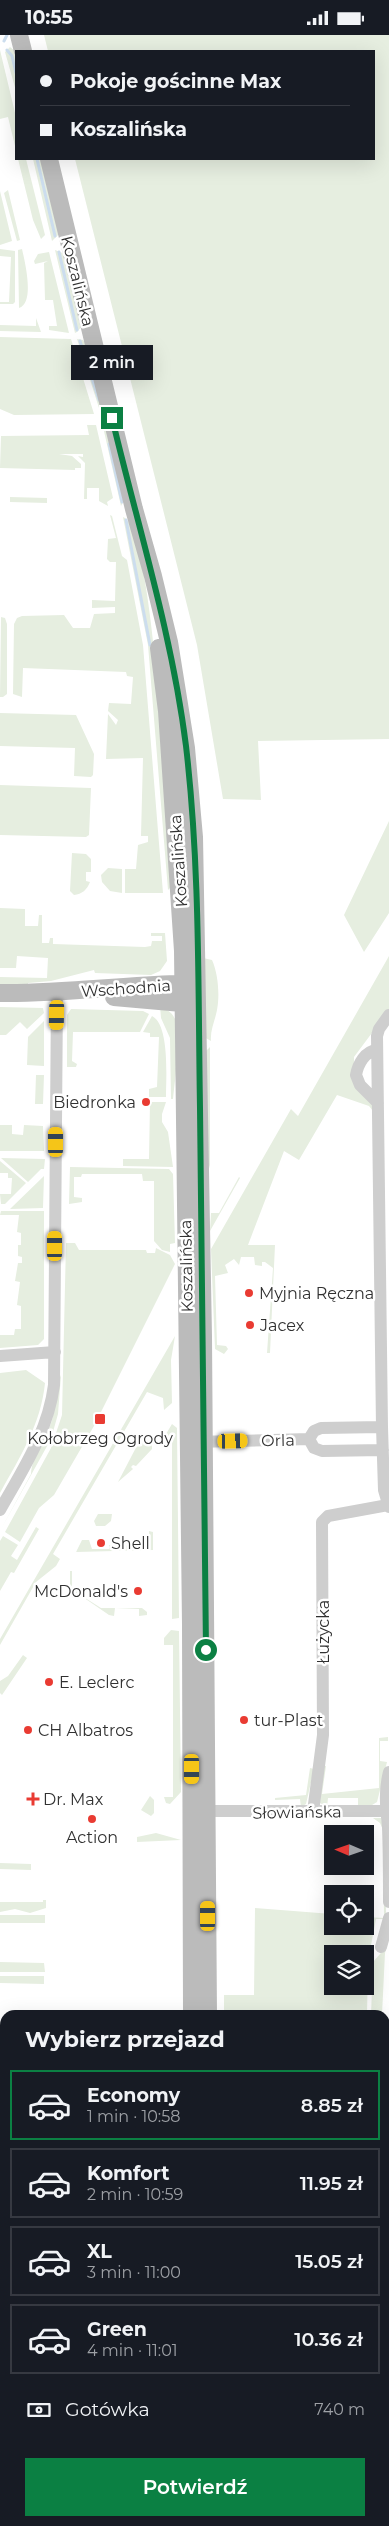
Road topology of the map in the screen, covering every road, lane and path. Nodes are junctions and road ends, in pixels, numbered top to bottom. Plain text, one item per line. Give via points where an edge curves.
1 (19, 35) edge
2 (23, 50) edge
3 (49, 160) edge
4 (136, 520) junction
5 (182, 984) junction
6 (64, 992) junction
7 (0, 993) edge
8 (198, 994) junction
9 (182, 1003) junction
10 (389, 1015) edge
11 (377, 1050) junction
12 (378, 1103) junction
13 (55, 1352) junction
14 (0, 1356) edge
15 (309, 1439) junction
16 (384, 1439) edge
17 (196, 1442) junction
18 (389, 1506) edge
19 (0, 1510) edge
20 (389, 1772) edge
21 (385, 1811) junction
22 (314, 1812) junction
23 (197, 1816) junction
24 (389, 1902) edge
25 (389, 1918) edge
26 (381, 1947) dead end
27 (192, 2010) edge
28 (208, 2010) edge

1 - 2 main road
3 - 4 main road, Koszalińska
4 - 5 main road, Koszalińska via 158,634 166,711 181,906
4 - 8 main road, Koszalińska via 168,642 186,748 195,851
5 - 6 main road, Wschodnia
5 - 8 main road, Wschodnia
5 - 9 main road, Koszalińska
6 - 7 main road, Wschodnia
6 - 9 main road, Wschodnia
6 - 13 street
8 - 9 main road, Wschodnia
8 - 17 main road, Koszalińska
9 - 17 main road, Koszalińska
10 - 11 street via 378,1033
11 - 12 street
11 - 12 street via 362,1059 356,1075 360,1085
12 - 16 street
13 - 14 street
13 - 19 street via 54,1385 47,1420
15 - 16 street, Orla via 314,1431 321,1428
15 - 16 street, Orla via 314,1448 322,1451
15 - 17 street, Orla
16 - 18 street via 384,1490
17 - 23 main road, Koszalińska
18 - 22 street, Łużycka via 328,1516 322,1522 323,1735
20 - 21 street
21 - 22 street, Słowiańska
21 - 24 street
22 - 23 street, Słowiańska
23 - 27 main road, Koszalińska
23 - 28 main road, Koszalińska
25 - 26 street

